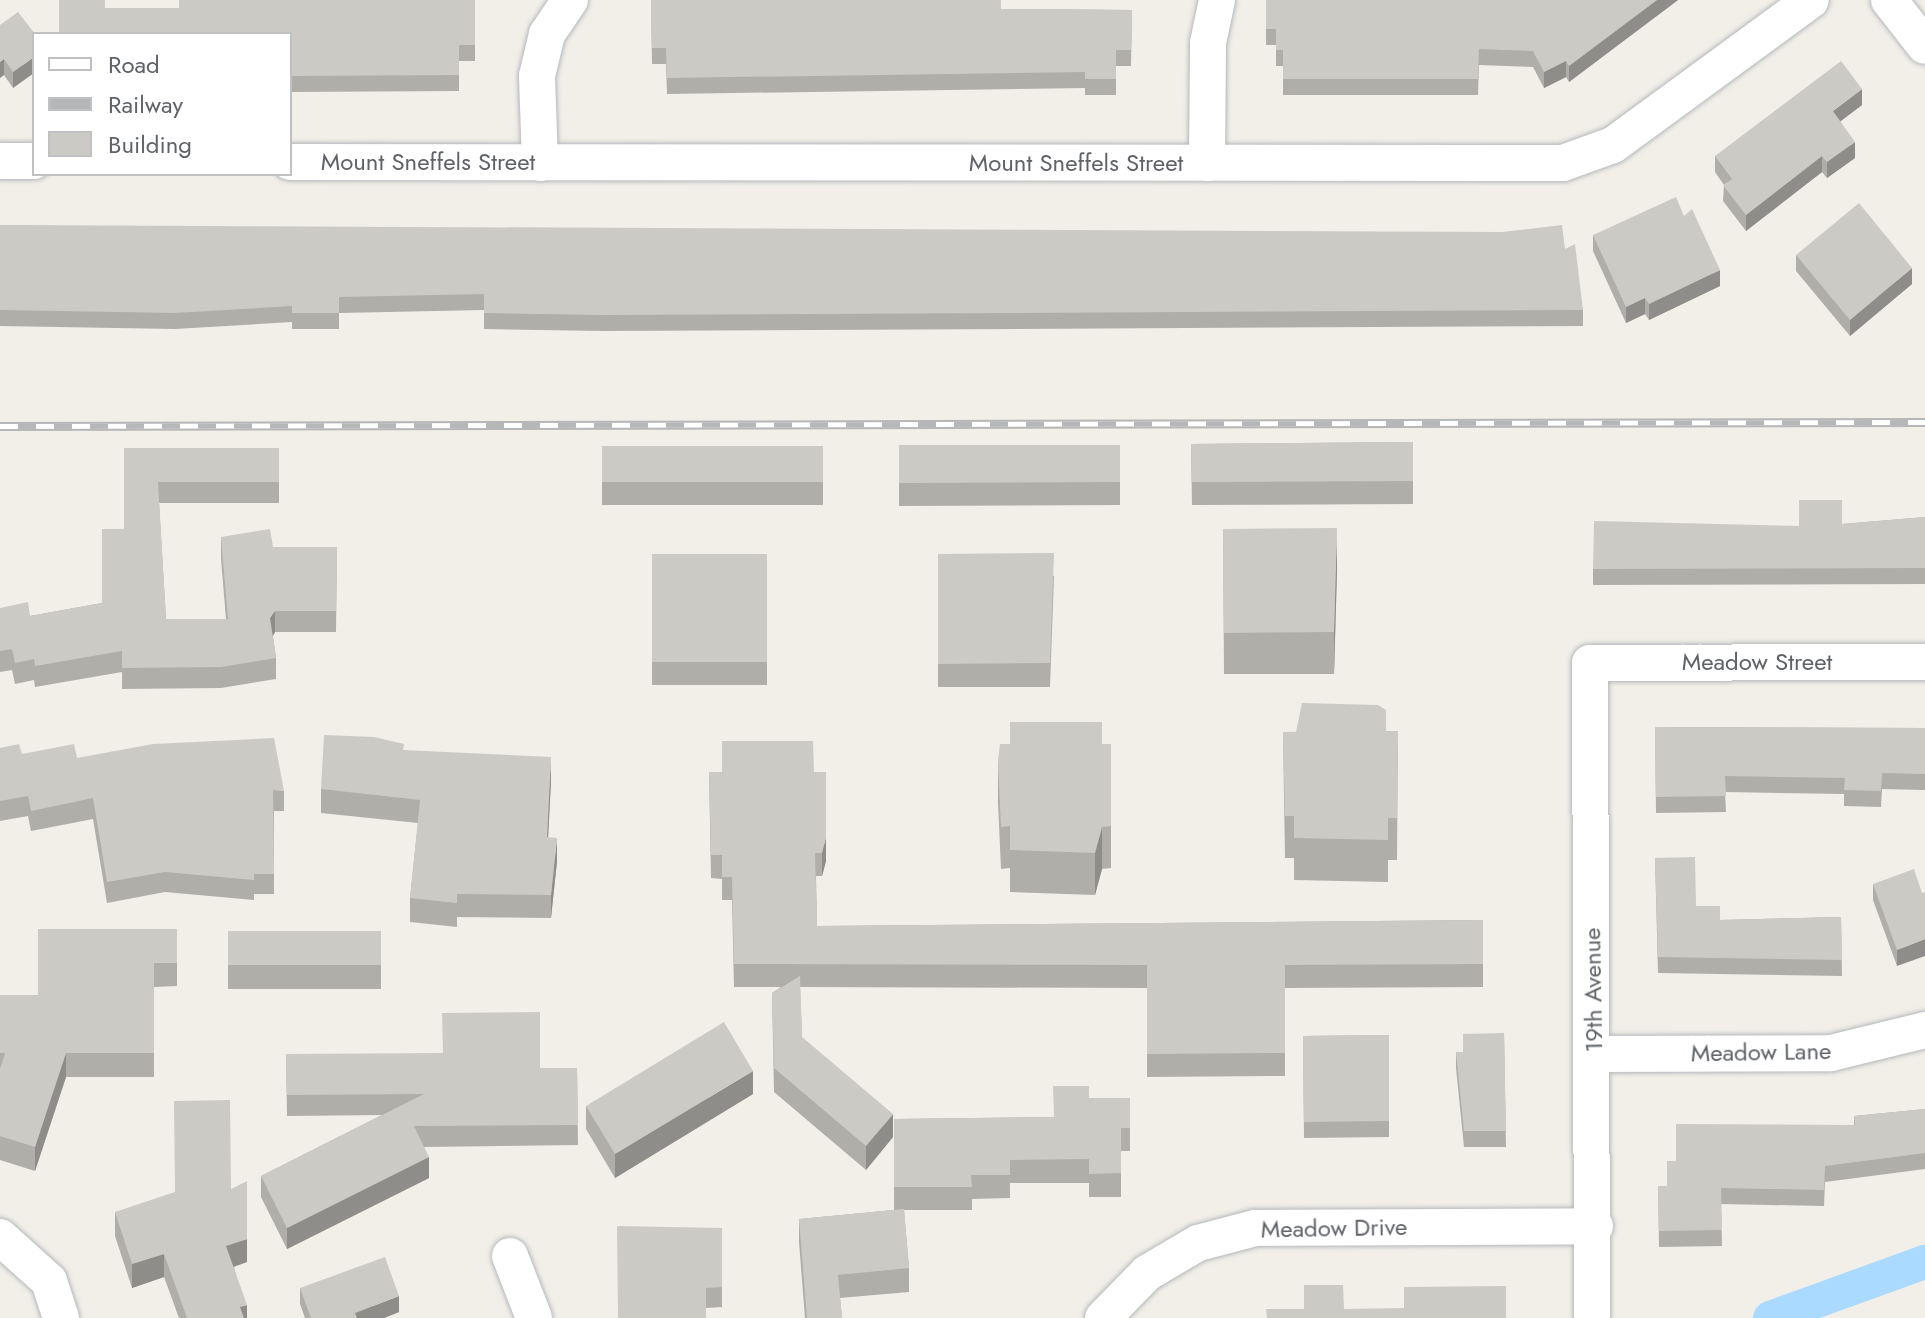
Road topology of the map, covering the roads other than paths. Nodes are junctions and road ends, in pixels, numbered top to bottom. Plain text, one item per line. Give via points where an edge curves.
1 (570, 0) edge
2 (1217, 0) edge
3 (1811, 0) edge
4 (1889, 0) edge
5 (1925, 46) edge
6 (0, 161) edge
7 (32, 161) edge
8 (292, 162) edge
9 (540, 163) junction
10 (1207, 163) junction
11 (1925, 662) edge
12 (1590, 663) joint
13 (1925, 1030) edge
14 (1594, 1054) junction
15 (1595, 1226) junction
16 (0, 1237) edge
17 (510, 1256) dead end
18 (61, 1318) edge
19 (534, 1318) edge
20 (1103, 1318) edge
21 (1592, 1318) edge

1 - 9 street via 547,34 537,76
2 - 10 street via 1208,43
3 - 10 street, Mount Sneffels Street via 1613,145 1563,163
4 - 5 street
6 - 7 street
8 - 9 street, Mount Sneffels Street
9 - 10 street, Mount Sneffels Street
11 - 12 street, Meadow Street
12 - 14 street, 19th Avenue
13 - 14 street, Meadow Lane via 1831,1053
14 - 15 street, 19th Avenue
15 - 20 street, Meadow Drive via 1255,1228 1198,1243 1147,1273
15 - 21 street, 19th Avenue
16 - 18 street via 49,1281
17 - 19 street

